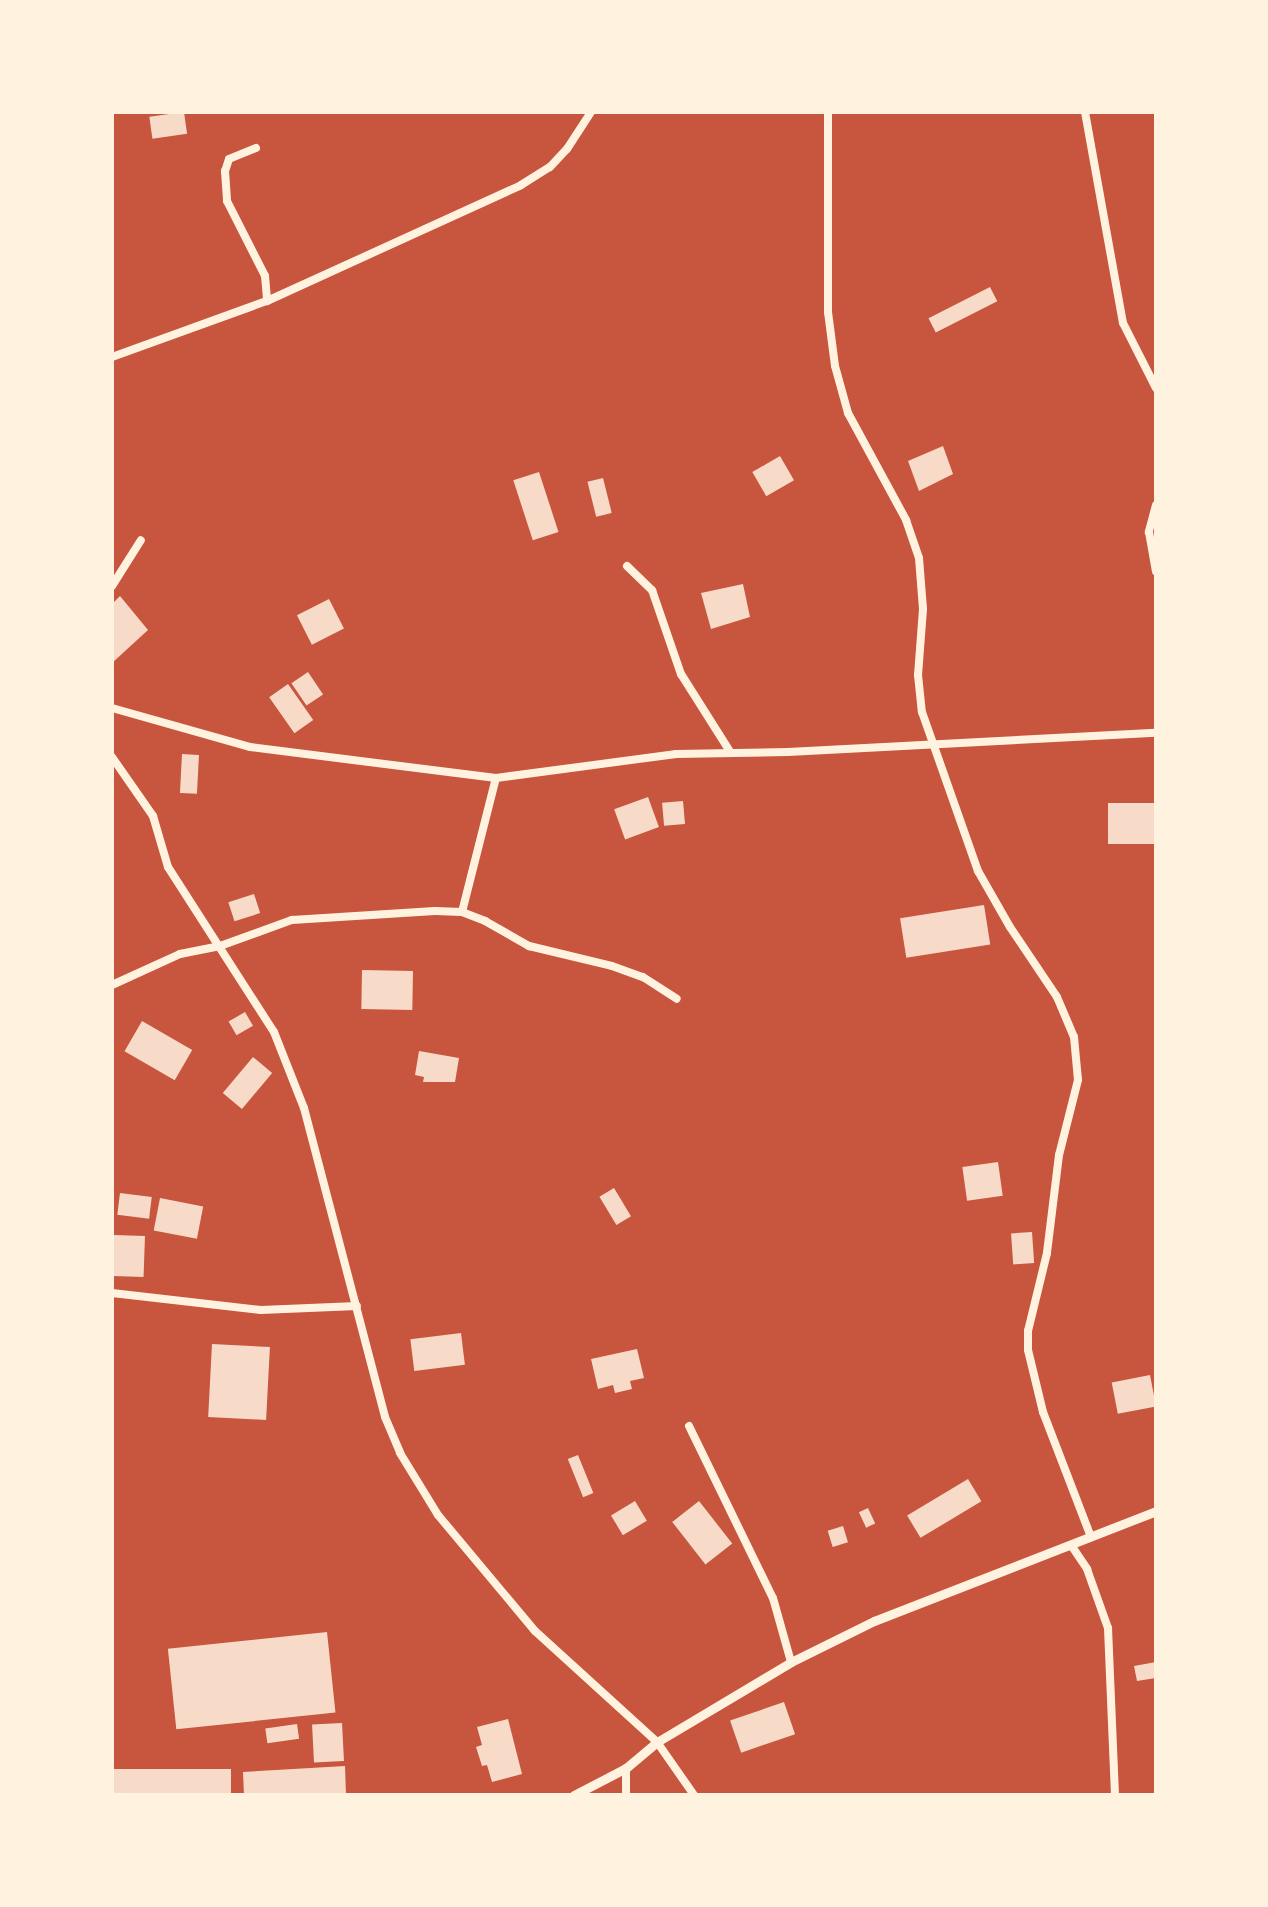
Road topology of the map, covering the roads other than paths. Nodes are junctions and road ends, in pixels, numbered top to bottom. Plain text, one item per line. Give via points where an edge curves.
1 (591, 112) edge
2 (828, 112) edge
3 (1085, 112) edge
4 (256, 148) dead end
5 (267, 301) junction
6 (112, 357) edge
7 (1156, 388) edge
8 (1156, 505) edge
9 (141, 540) dead end
10 (627, 566) dead end
11 (1156, 571) edge
12 (112, 586) edge
13 (112, 708) edge
14 (1156, 733) edge
15 (931, 744) junction
16 (729, 750) junction
17 (112, 757) edge
18 (496, 778) junction
19 (462, 912) junction
20 (220, 946) junction
21 (112, 985) edge
22 (677, 999) dead end
23 (112, 1293) edge
24 (357, 1306) junction
25 (689, 1426) dead end
26 (1156, 1511) edge
27 (1091, 1537) junction
28 (1071, 1545) junction
29 (791, 1662) junction
30 (657, 1742) junction
31 (626, 1768) junction
32 (574, 1795) edge
33 (626, 1795) edge
34 (694, 1795) edge
35 (1115, 1795) edge

1 - 5 street via 550,167 521,185
2 - 15 street via 828,312 835,366 848,413 906,520 919,558 923,609 918,675
3 - 7 street via 1123,323
4 - 5 street via 229,159 227,201 265,276
5 - 6 street
8 - 11 street via 1149,532
9 - 12 street
10 - 16 street via 652,590 681,674
13 - 18 street via 250,747
14 - 15 street
15 - 16 street
15 - 27 street via 978,871 1057,997 1074,1037 1078,1080 1059,1155 1028,1350 1043,1412
16 - 18 street
17 - 20 street via 153,816 168,867
18 - 19 street
19 - 20 street via 292,920
19 - 22 street via 529,946 643,977
20 - 21 street via 180,954
20 - 24 street via 274,1032 304,1108
23 - 24 street via 261,1310
24 - 30 street via 385,1417 438,1515 535,1631
25 - 29 street via 773,1598
26 - 27 street
27 - 28 street
28 - 29 street via 874,1621
28 - 35 street via 1087,1569 1108,1628
29 - 30 street
30 - 31 street
30 - 34 street
31 - 32 street
31 - 33 street

